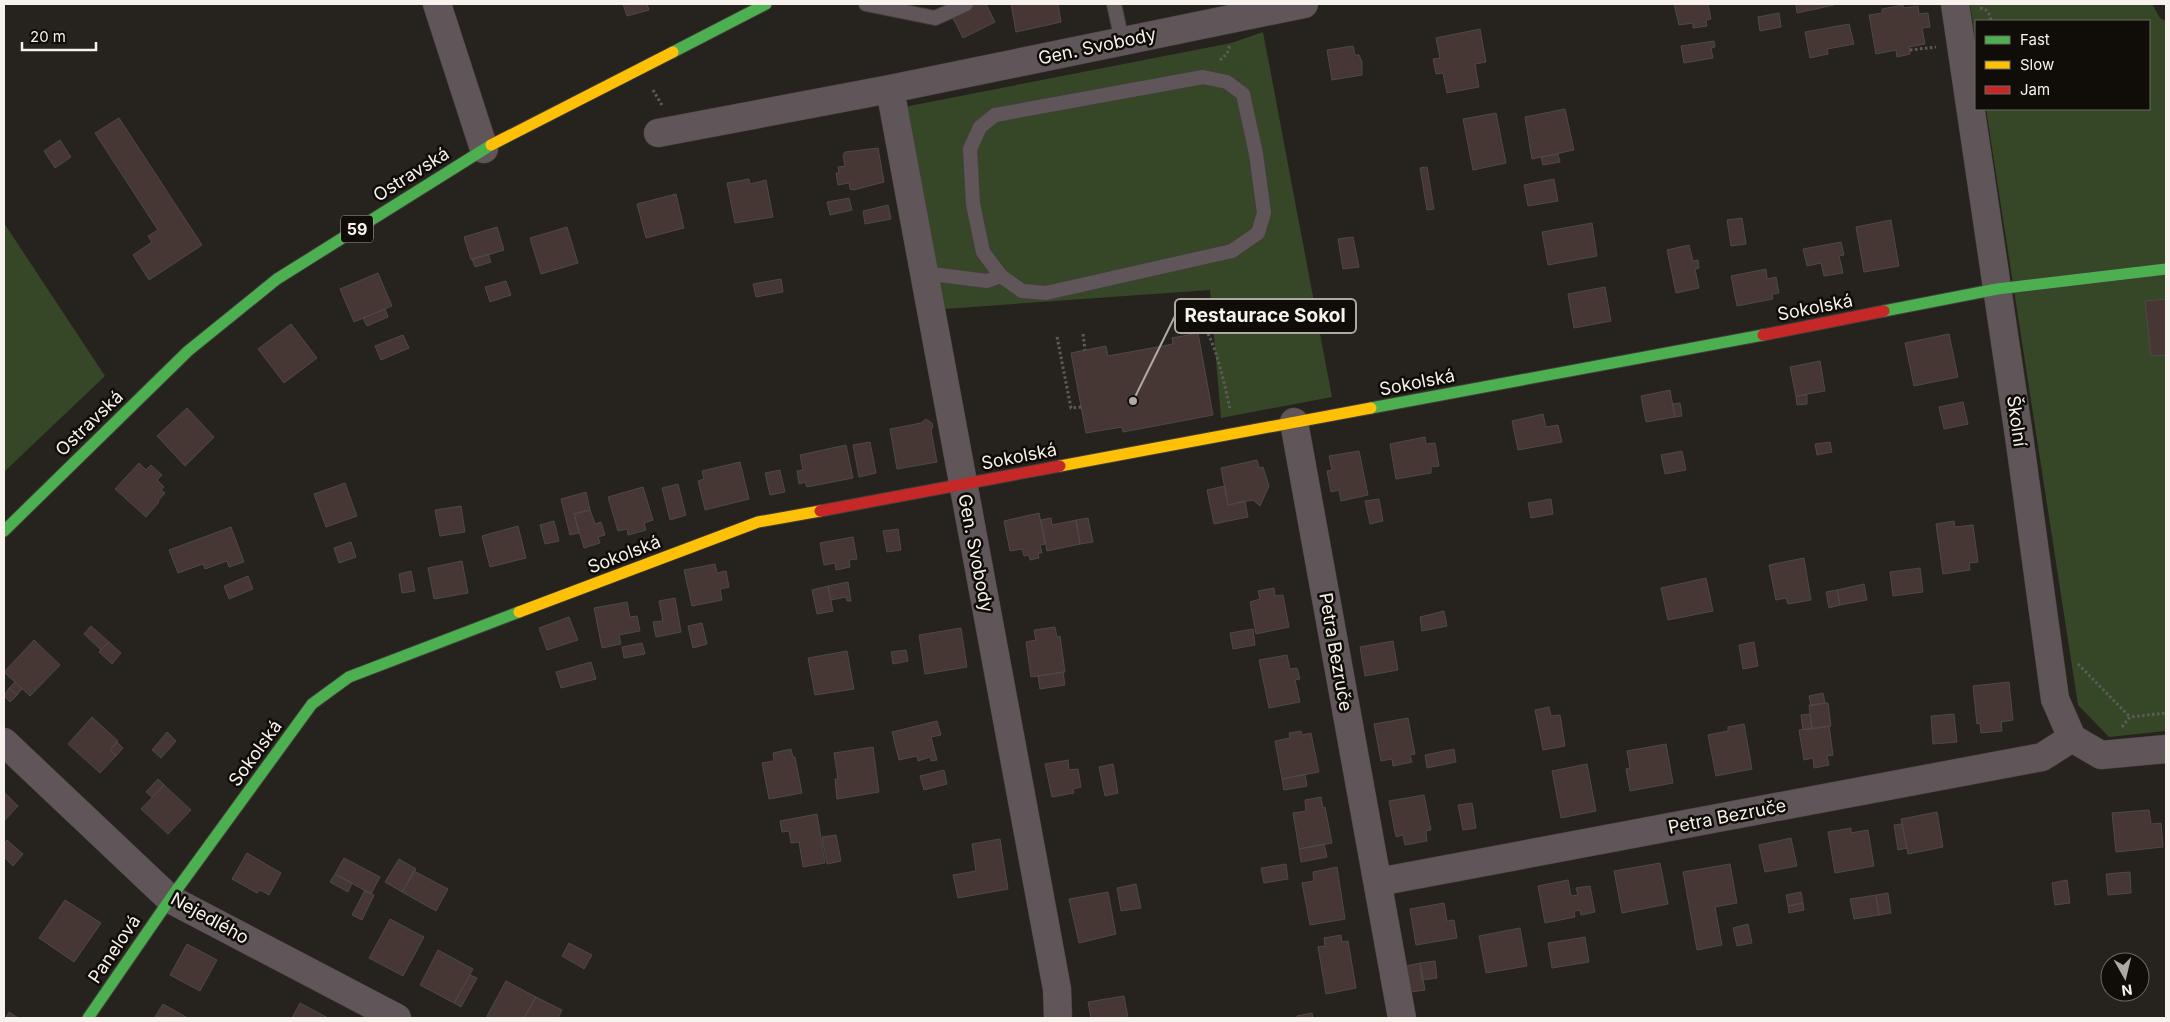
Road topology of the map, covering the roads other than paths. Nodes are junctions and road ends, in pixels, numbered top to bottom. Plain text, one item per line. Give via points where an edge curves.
1 (437, 4) edge
2 (766, 4) edge
3 (866, 4) edge
4 (966, 4) edge
5 (1114, 4) edge
6 (1304, 4) edge
7 (1955, 4) edge
8 (1122, 41) junction
9 (890, 89) junction
10 (658, 133) dead end
11 (484, 149) junction
12 (2166, 269) edge
13 (924, 273) junction
14 (1000, 276) junction
15 (1998, 289) junction
16 (1294, 422) junction
17 (963, 484) junction
18 (4, 531) edge
19 (2072, 738) junction
20 (4, 742) edge
21 (2166, 749) edge
22 (1378, 882) junction
23 (170, 899) junction
24 (88, 1018) edge
25 (398, 1018) edge
26 (1058, 1018) edge
27 (1402, 1018) edge

1 - 11 street
2 - 11 street, Ostravská / 59
3 - 4 lane via 935,18
5 - 8 lane
6 - 8 street, Gen. Svobody
7 - 15 street, Školní
8 - 9 street, Gen. Svobody
9 - 10 street, Gen. Svobody
9 - 13 street, Gen. Svobody
11 - 18 street, Ostravská / 59 via 276,279 188,351
12 - 15 street, Sokolská
13 - 14 lane via 987,281
13 - 17 street, Gen. Svobody
14 - 14 lane via 1022,291 1046,293 1232,251 1258,233 1264,213 1243,94 1226,82 1203,77 995,115 980,127 970,149 973,204 984,252
15 - 16 street, Sokolská
15 - 19 street, Školní via 2055,699
16 - 17 street, Sokolská
16 - 22 street, Petra Bezruče
17 - 23 street, Sokolská via 758,522 349,677 312,704
17 - 26 street, Gen. Svobody via 1057,989
19 - 21 street via 2101,755
19 - 22 street, Petra Bezruče via 2042,757
20 - 23 street, Nejedlého
22 - 27 street, Petra Bezruče
23 - 24 street, Panelová
23 - 25 street, Nejedlého

